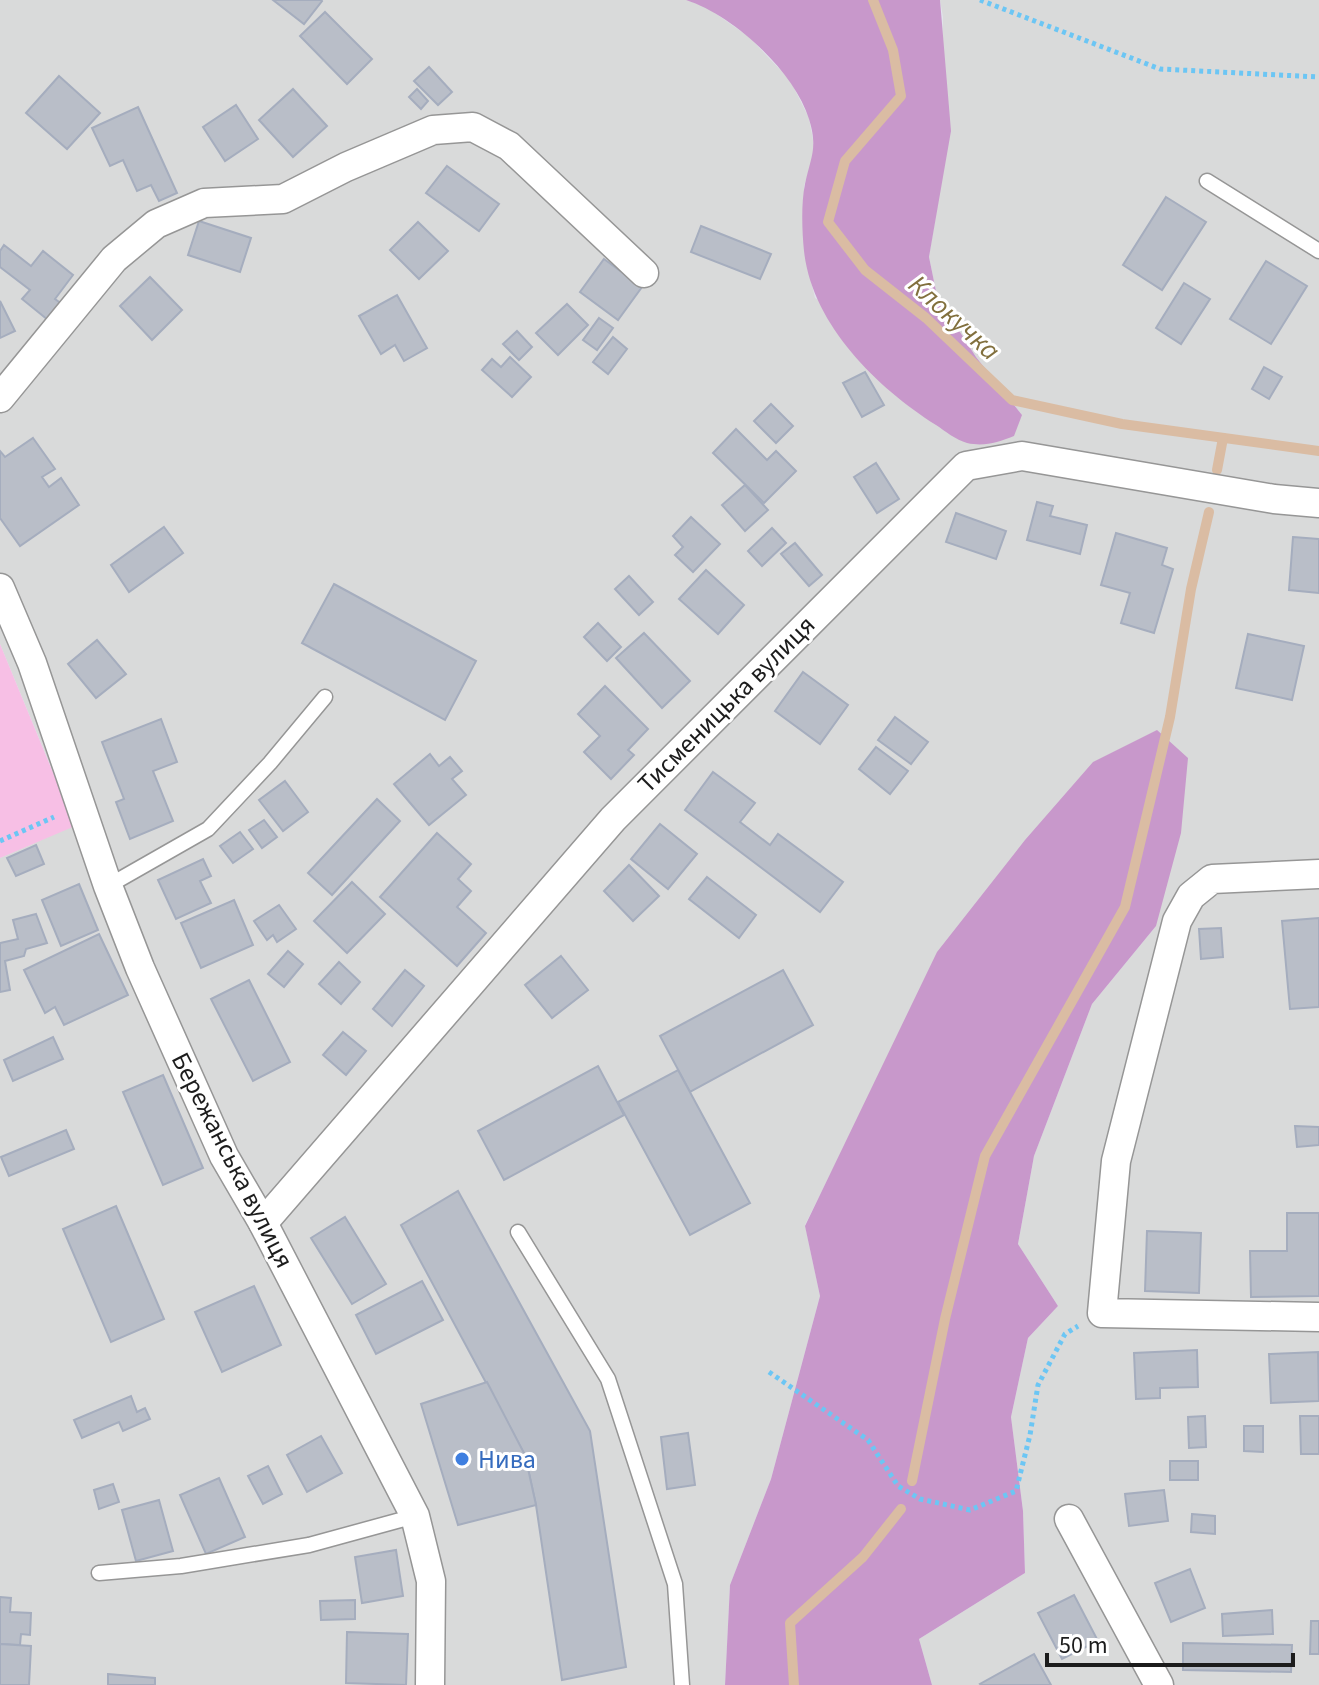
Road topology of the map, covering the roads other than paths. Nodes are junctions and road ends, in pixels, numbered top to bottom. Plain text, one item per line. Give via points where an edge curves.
1 (1207, 181) dead end
2 (1319, 251) edge
3 (644, 273) dead end
4 (0, 398) edge
5 (1319, 503) edge
6 (0, 588) edge
7 (325, 697) dead end
8 (1319, 874) edge
9 (108, 886) junction
10 (263, 1223) junction
11 (518, 1232) dead end
12 (1319, 1317) edge
13 (415, 1516) junction
14 (1069, 1519) dead end
15 (99, 1573) dead end
16 (430, 1685) edge
17 (682, 1685) edge
18 (1159, 1685) edge

1 - 2 lane
3 - 4 street via 509,146 473,127 433,130 283,199 204,203 156,224 114,259
5 - 10 street, Тисменицька вулиця via 1022,456 966,466 613,819
6 - 9 street, Бережанська вулиця via 32,663
7 - 9 lane via 208,829
8 - 12 street via 1212,879 1191,896 1177,921 1116,1161 1102,1313
9 - 10 street, Бережанська вулиця via 224,1156
10 - 13 street, Бережанська вулиця
11 - 17 lane via 608,1379 675,1584
13 - 15 lane via 309,1545
13 - 16 street, Бережанська вулиця via 431,1581
14 - 18 street

